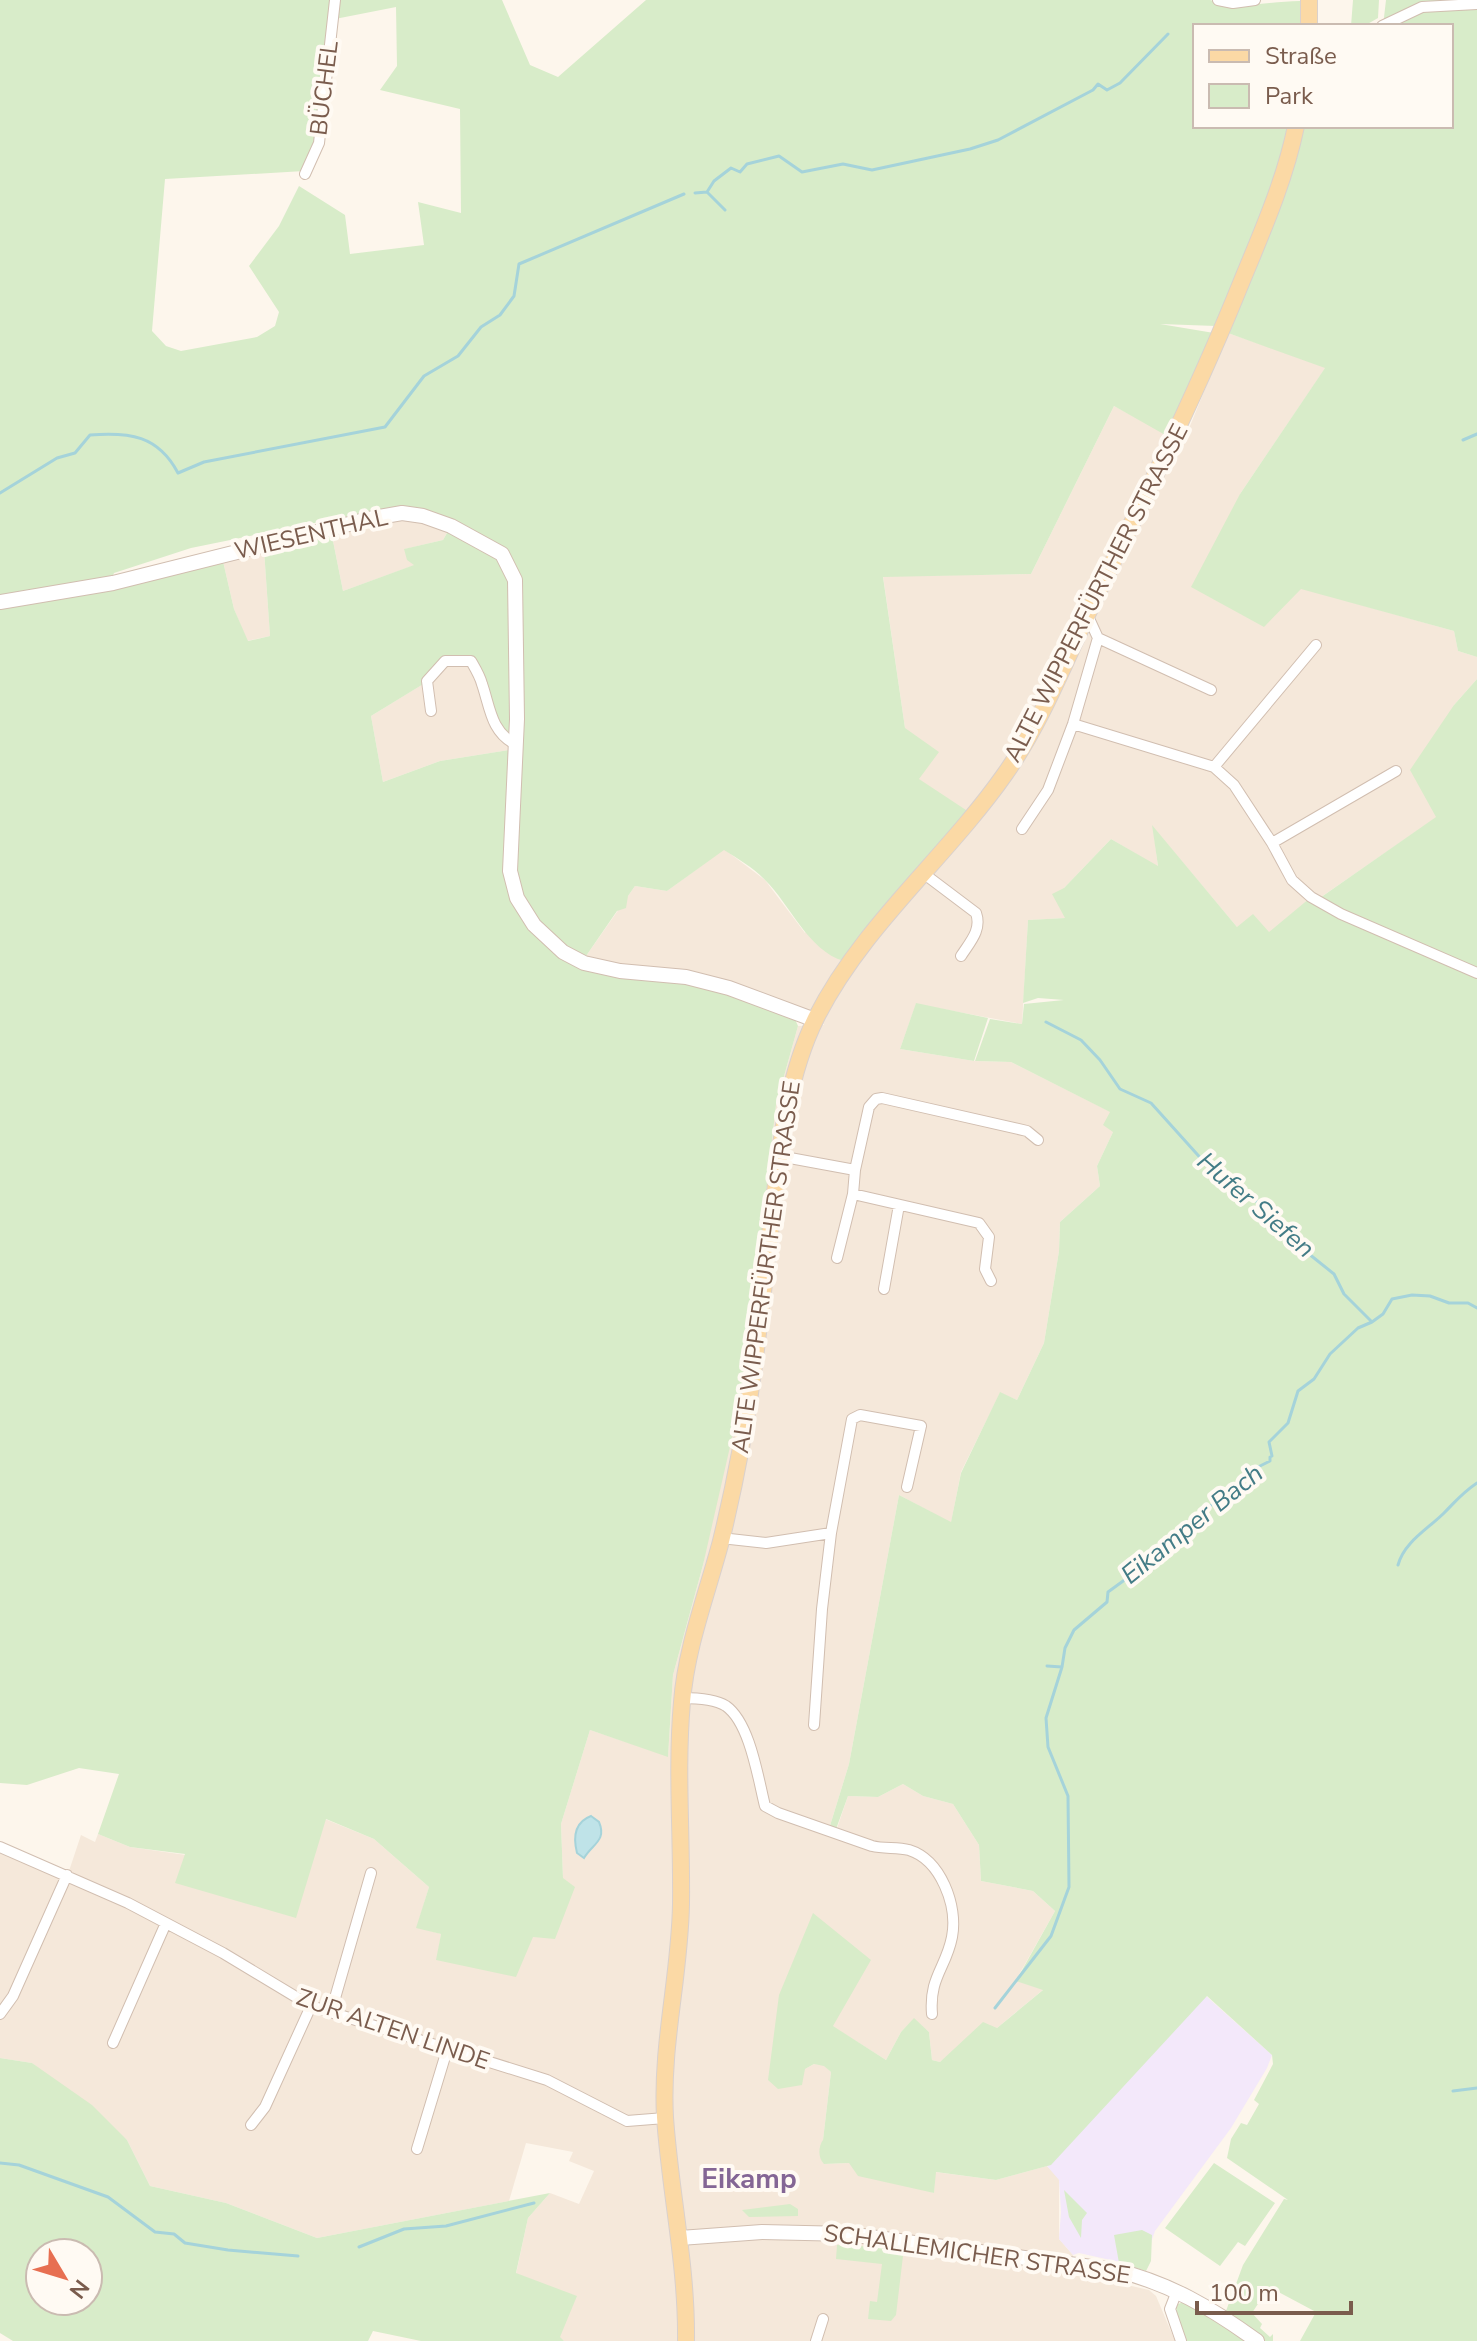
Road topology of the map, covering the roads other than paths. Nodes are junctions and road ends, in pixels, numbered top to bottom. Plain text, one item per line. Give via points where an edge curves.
1 (335, 0) edge
2 (1218, 0) edge
3 (1255, 0) edge
4 (1309, 0) edge
5 (1477, 4) edge
6 (1309, 24) edge
7 (1386, 24) edge
8 (1295, 128) edge
9 (305, 174) dead end
10 (0, 602) edge
11 (1087, 614) junction
12 (1098, 638) junction
13 (1316, 645) dead end
14 (1211, 690) dead end
15 (431, 711) dead end
16 (1073, 724) junction
17 (515, 744) junction
18 (1214, 767) junction
19 (1396, 771) dead end
20 (1022, 829) dead end
21 (1272, 843) junction
22 (923, 873) junction
23 (961, 956) dead end
24 (1477, 973) edge
25 (815, 1020) junction
26 (1038, 1140) dead end
27 (779, 1156) junction
28 (855, 1170) junction
29 (853, 1194) junction
30 (899, 1205) junction
31 (837, 1258) dead end
32 (991, 1281) dead end
33 (884, 1289) dead end
34 (907, 1487) dead end
35 (831, 1533) junction
36 (721, 1538) junction
37 (682, 1698) junction
38 (814, 1725) dead end
39 (0, 1847) edge
40 (371, 1873) dead end
41 (67, 1875) junction
42 (166, 1923) junction
43 (311, 2006) junction
44 (331, 2012) junction
45 (0, 2014) edge
46 (932, 2014) dead end
47 (113, 2043) dead end
48 (447, 2050) junction
49 (665, 2118) junction
50 (251, 2125) dead end
51 (417, 2149) dead end
52 (680, 2238) junction
53 (1177, 2291) junction
54 (823, 2319) dead end
55 (1176, 2339) edge
56 (686, 2341) edge
57 (816, 2341) edge
58 (1257, 2341) edge

1 - 9 street, BÜCHEL via 319,143
2 - 3 street
4 - 6 main road
5 - 7 street via 1422,7
8 - 11 main road, ALTE WIPPERFÜRTHER STRASSE via 1278,188 1221,333
10 - 17 street, WIESENTHAL via 113,583 373,518 423,516 502,554 515,580
11 - 12 street
11 - 22 main road, ALTE WIPPERFÜRTHER STRASSE via 1009,769
12 - 14 street
12 - 16 street
13 - 18 street
15 - 17 street via 427,681 445,661 471,661 491,718 503,738
16 - 18 street
16 - 20 street via 1048,790
17 - 25 street, WIESENTHAL via 510,871 517,898 534,925 563,952 620,971 686,977 729,988
18 - 21 street via 1234,785
19 - 21 street
21 - 24 street via 1292,880 1311,897
22 - 23 street via 976,913 977,931
22 - 25 main road, ALTE WIPPERFÜRTHER STRASSE via 860,948
25 - 27 main road, ALTE WIPPERFÜRTHER STRASSE via 796,1068
26 - 28 street via 1027,1131 882,1098 869,1107
27 - 28 street
27 - 36 main road, ALTE WIPPERFÜRTHER STRASSE via 753,1370
28 - 29 street
29 - 30 street
29 - 31 street
30 - 32 street via 979,1223 989,1237 985,1269
30 - 33 street
34 - 35 street via 921,1426 860,1415 852,1419
35 - 36 street via 766,1543
35 - 38 street
36 - 37 main road, ALTE WIPPERFÜRTHER STRASSE
37 - 46 street via 723,1703 736,1714 765,1806 877,1847 907,1849 933,1867 954,1918 952,1939 930,1992
37 - 49 main road, ALTE WIPPERFÜRTHER STRASSE via 681,1906
39 - 41 street, ZUR ALTEN LINDE
40 - 44 street
41 - 42 street, ZUR ALTEN LINDE
41 - 45 street
42 - 43 street, ZUR ALTEN LINDE
42 - 47 street
43 - 44 street, ZUR ALTEN LINDE
43 - 50 street via 265,2107
44 - 48 street, ZUR ALTEN LINDE
48 - 49 street, ZUR ALTEN LINDE via 547,2080 614,2117
48 - 51 street
49 - 52 main road, ALTE WIPPERFÜRTHER STRASSE
52 - 53 street, SCHALLEMICHER STRASSE via 762,2232 848,2234 1114,2270
52 - 56 main road, ALTE WIPPERFÜRTHER STRASSE
53 - 55 street via 1170,2309
53 - 58 street, SCHALLEMICHER STRASSE
54 - 57 street

